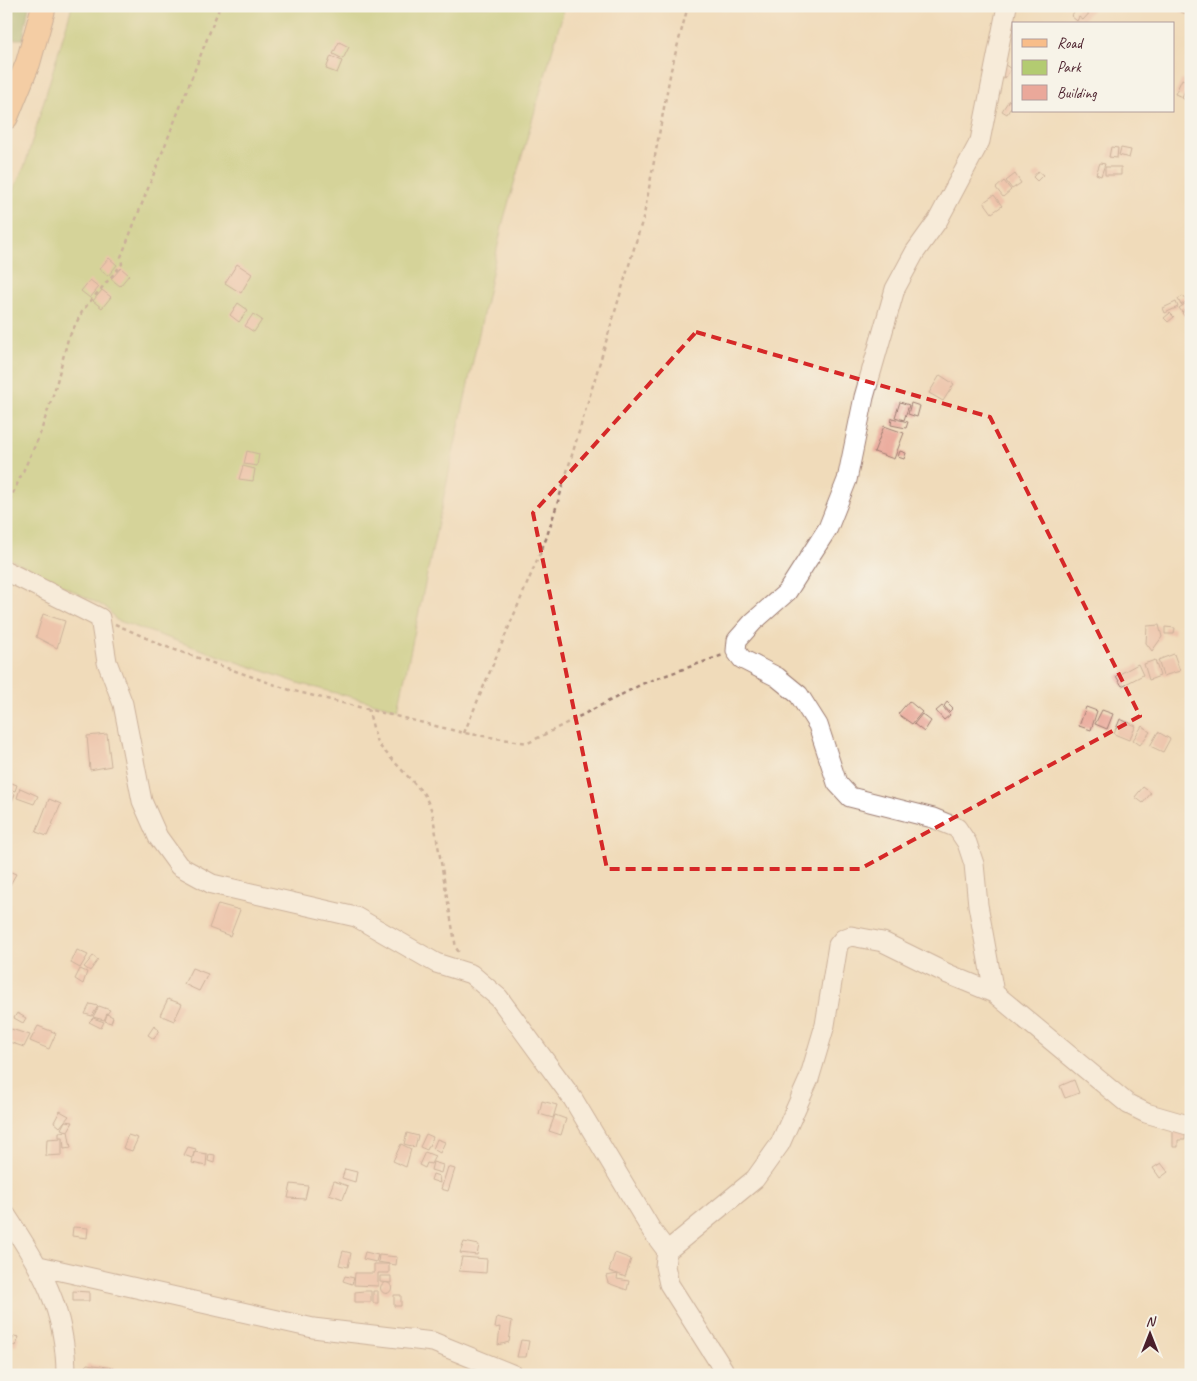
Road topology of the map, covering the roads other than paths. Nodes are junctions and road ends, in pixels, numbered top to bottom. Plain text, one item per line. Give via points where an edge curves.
1 (44, 6) edge
2 (1007, 6) edge
3 (6, 116) edge
4 (6, 571) edge
5 (994, 993) junction
6 (1191, 1126) edge
7 (6, 1215) edge
8 (667, 1252) junction
9 (39, 1266) junction
10 (66, 1375) edge
11 (514, 1375) edge
12 (725, 1375) edge

1 - 3 main road via 28,63
2 - 5 street via 980,141 938,220 915,252 895,289 864,397 847,480 828,528 787,592 737,640 736,651 742,659 777,677 798,695 818,725 837,783 850,797 933,818 957,828 967,843 974,864
4 - 8 street via 100,618 107,662 123,704 142,801 158,837 179,866 212,884 356,917 436,963 471,974 499,998 573,1099
5 - 6 street via 1128,1104 1146,1113
5 - 8 street via 882,942 851,936 843,939 838,945 825,1025 809,1079 780,1144 755,1179
7 - 9 street
8 - 12 street via 665,1266 669,1284
9 - 10 street via 60,1318
9 - 11 street via 313,1328 433,1342

